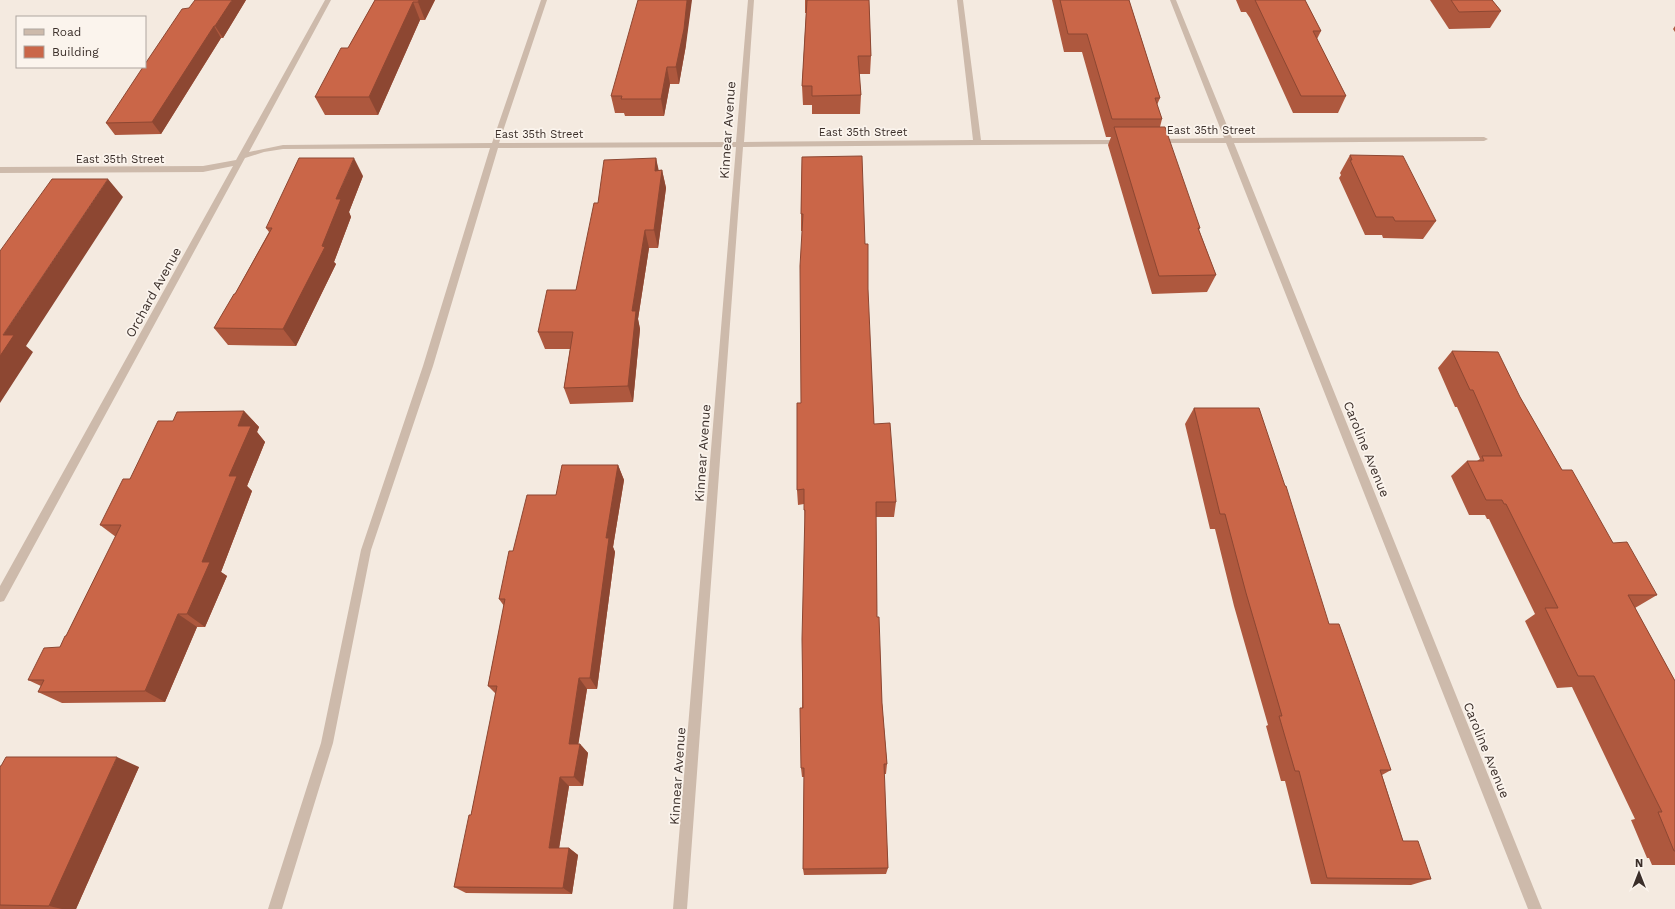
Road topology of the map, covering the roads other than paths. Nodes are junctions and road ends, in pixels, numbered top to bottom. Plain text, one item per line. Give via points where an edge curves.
1 (328, 0) edge
2 (544, 0) edge
3 (751, 0) edge
4 (960, 0) edge
5 (1174, 0) edge
6 (1484, 140) dead end
7 (1151, 141) edge
8 (1230, 141) junction
9 (977, 142) junction
10 (1128, 142) edge
11 (739, 144) junction
12 (495, 145) junction
13 (241, 159) junction
14 (0, 170) edge
15 (0, 597) edge
16 (275, 909) edge
17 (680, 909) edge
18 (1535, 909) edge

1 - 13 street, Orchard Avenue
2 - 12 street
3 - 11 street, Kinnear Avenue
4 - 9 street
5 - 8 street, Caroline Avenue
6 - 8 street, East 35th Street
7 - 8 street, East 35th Street
8 - 18 street, Caroline Avenue
9 - 10 street, East 35th Street
9 - 11 street, East 35th Street
11 - 12 street, East 35th Street
11 - 17 street, Kinnear Avenue
12 - 13 street, East 35th Street via 283,147 263,150
12 - 16 street via 428,366 366,550 327,744
13 - 14 street, East 35th Street via 203,169
13 - 15 street, Orchard Avenue

